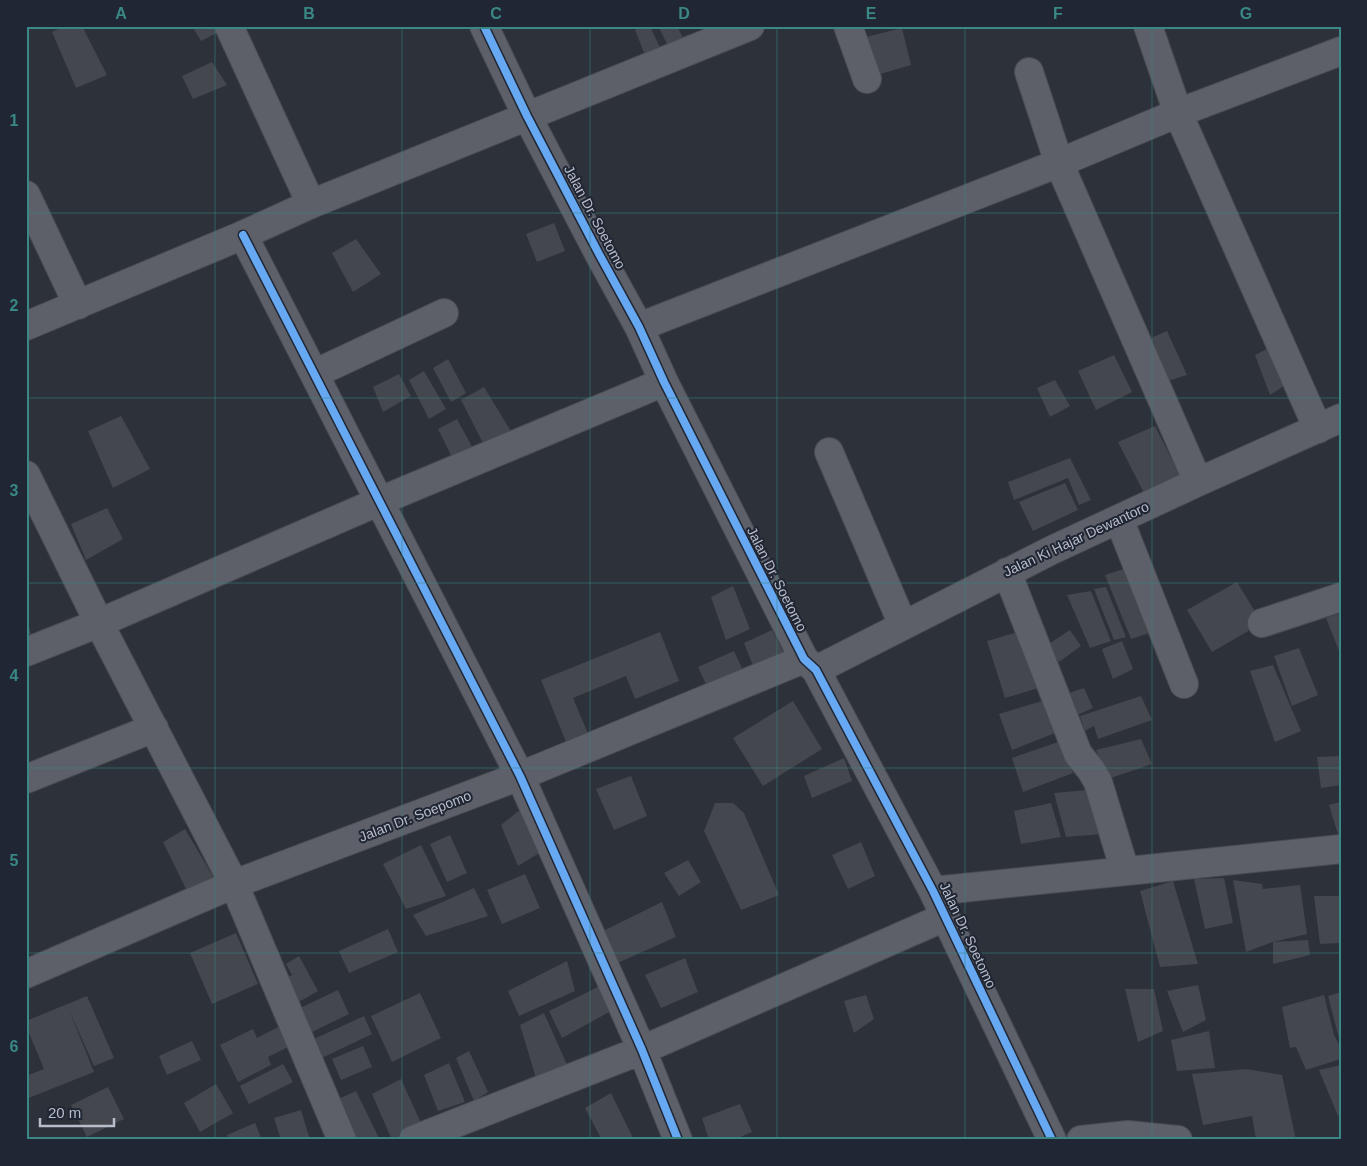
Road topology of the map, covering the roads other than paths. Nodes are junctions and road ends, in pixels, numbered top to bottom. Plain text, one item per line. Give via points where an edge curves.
1 (229, 26) edge
2 (484, 26) edge
3 (750, 26) edge
4 (848, 26) edge
5 (1148, 26) edge
6 (1341, 51) edge
7 (1029, 72) dead end
8 (866, 79) dead end
9 (1178, 113) junction
10 (528, 116) junction
11 (1059, 163) junction
12 (26, 195) edge
13 (311, 204) junction
14 (242, 235) junction
15 (78, 305) junction
16 (444, 313) dead end
17 (26, 326) edge
18 (639, 326) junction
19 (314, 374) junction
20 (664, 382) junction
21 (1329, 423) edge
22 (829, 452) dead end
23 (26, 475) edge
24 (1198, 482) junction
25 (380, 501) junction
26 (1119, 519) junction
27 (1006, 572) junction
28 (1341, 597) edge
29 (99, 623) junction
30 (1262, 623) dead end
31 (903, 626) junction
32 (26, 652) edge
33 (810, 664) junction
34 (1184, 684) dead end
35 (154, 728) junction
36 (520, 776) junction
37 (26, 779) edge
38 (1341, 849) edge
39 (1125, 871) junction
40 (234, 884) junction
41 (933, 891) junction
42 (945, 916) junction
43 (26, 974) edge
44 (642, 1050) junction
45 (342, 1140) edge
46 (413, 1140) edge
47 (678, 1140) edge
48 (1052, 1140) edge
49 (1081, 1140) edge
50 (1178, 1140) edge

1 - 13 street
2 - 10 street, Jalan Dr. Soetomo
3 - 10 street
4 - 8 street
5 - 9 street
6 - 9 street
7 - 11 street
9 - 11 street
9 - 21 street
10 - 13 street
10 - 18 street, Jalan Dr. Soetomo
11 - 18 street
11 - 24 street
12 - 15 street
13 - 14 street
14 - 15 street
14 - 19 street
15 - 17 street
16 - 19 street
18 - 20 street, Jalan Dr. Soetomo
19 - 25 street
20 - 25 street
20 - 33 street, Jalan Dr. Soetomo
21 - 24 street, Jalan Ki Hajar Dewantoro
22 - 31 street
23 - 29 street
24 - 26 street, Jalan Ki Hajar Dewantoro
25 - 29 street
25 - 36 street
26 - 27 street, Jalan Ki Hajar Dewantoro
26 - 34 street
27 - 31 street, Jalan Ki Hajar Dewantoro
27 - 39 street via 1078,754 1098,782
28 - 30 street
29 - 32 street
29 - 35 street
31 - 33 street, Jalan Ki Hajar Dewantoro
33 - 36 street, Jalan Dr. Soepomo
33 - 41 street, Jalan Dr. Soetomo
35 - 37 street
35 - 40 street
36 - 40 street, Jalan Dr. Soepomo
36 - 44 street
38 - 39 street
39 - 41 street
40 - 43 street, Jalan Dr. Soepomo
40 - 45 street
41 - 42 street, Jalan Dr. Soetomo
42 - 44 street
42 - 48 street, Jalan Dr. Soetomo
44 - 46 street
44 - 47 street
49 - 50 street via 1128,1135

